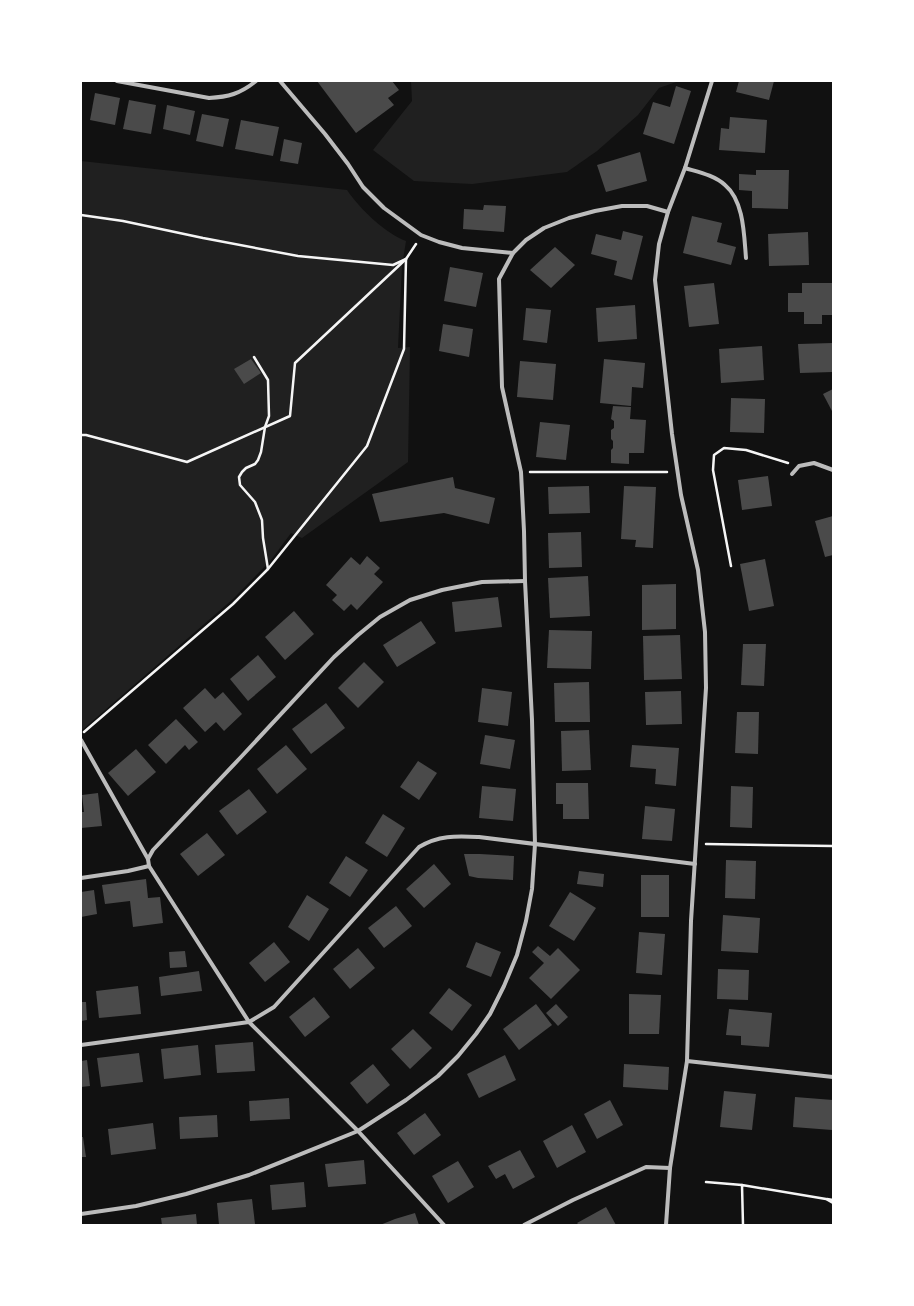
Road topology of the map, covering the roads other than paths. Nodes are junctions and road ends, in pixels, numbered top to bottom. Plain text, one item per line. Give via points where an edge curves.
1 (117, 81) edge
2 (256, 81) edge
3 (280, 81) edge
4 (712, 81) edge
5 (685, 168) junction
6 (668, 212) junction
7 (513, 253) junction
8 (746, 258) dead end
9 (833, 470) edge
10 (792, 474) dead end
11 (524, 581) junction
12 (81, 740) edge
13 (535, 844) junction
14 (148, 859) junction
15 (695, 864) junction
16 (149, 866) junction
17 (81, 878) edge
18 (249, 1022) junction
19 (81, 1045) edge
20 (687, 1061) junction
21 (833, 1077) edge
22 (358, 1131) junction
23 (670, 1168) junction
24 (81, 1214) edge
25 (444, 1225) edge
26 (524, 1225) edge
27 (666, 1225) edge

1 - 2 street via 209,98 236,94
3 - 7 street via 325,134 363,187 384,208 421,235 439,242 462,248
4 - 5 street
5 - 6 street
5 - 8 street via 704,173 725,185 736,200 743,223
6 - 7 street via 647,206 622,206 595,211 544,228
6 - 15 street via 659,244 655,280 681,495 698,570 705,632 706,688
7 - 11 street via 499,279 502,387 520,472
9 - 10 street via 814,463 799,466
11 - 13 street via 532,720
11 - 14 street via 482,582 442,590 410,600 380,617 334,657 153,850
12 - 14 street
13 - 15 street
13 - 18 street via 458,836 429,841 419,847 274,1007
13 - 22 street via 532,889 526,922 514,962 490,1014 458,1056 438,1076
14 - 16 street
15 - 20 street
16 - 17 street
16 - 18 street
18 - 19 street
18 - 22 street
20 - 21 street
20 - 23 street
22 - 24 street via 249,1175 186,1194 136,1206
22 - 25 street
23 - 26 street via 646,1168
23 - 27 street

